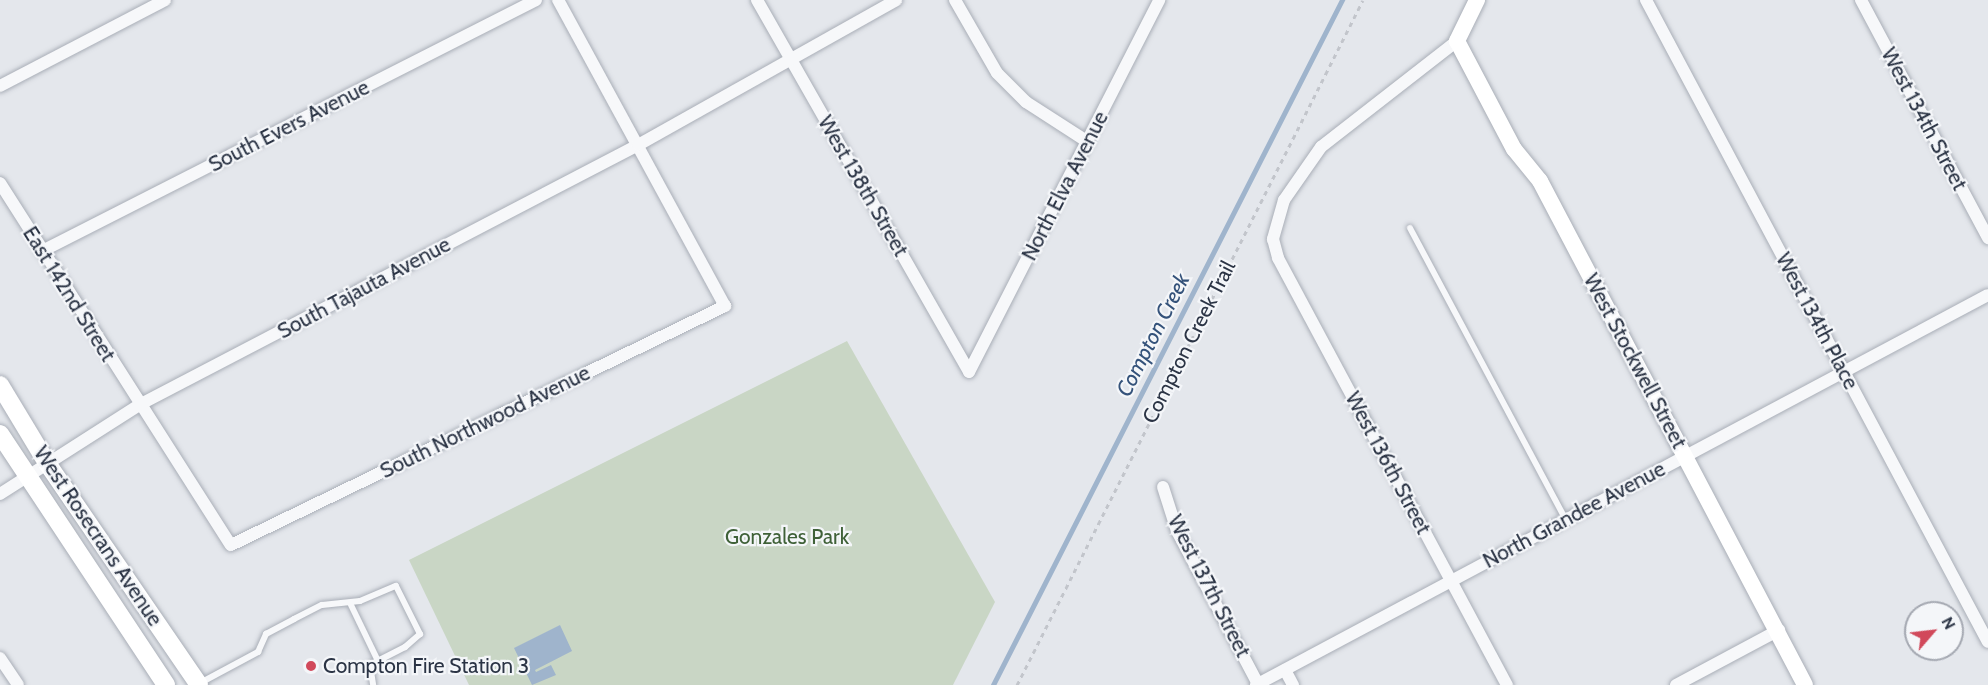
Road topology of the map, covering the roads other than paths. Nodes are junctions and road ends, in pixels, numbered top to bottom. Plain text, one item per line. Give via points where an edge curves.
1 (165, 0) edge
2 (536, 0) edge
3 (558, 0) edge
4 (757, 0) edge
5 (896, 0) edge
6 (955, 0) edge
7 (1159, 0) edge
8 (1477, 0) edge
9 (1646, 0) edge
10 (1861, 0) edge
11 (1457, 41) junction
12 (789, 58) junction
13 (0, 86) edge
14 (1088, 142) junction
15 (638, 145) junction
16 (0, 183) edge
17 (1410, 228) dead end
18 (1988, 238) edge
19 (42, 251) junction
20 (1988, 295) edge
21 (969, 372) joint
22 (1844, 372) junction
23 (0, 385) edge
24 (139, 405) junction
25 (0, 434) edge
26 (1686, 456) junction
27 (47, 463) junction
28 (26, 477) junction
29 (1163, 487) dead end
30 (0, 494) edge
31 (1566, 520) junction
32 (1451, 581) junction
33 (350, 603) junction
34 (1779, 630) junction
35 (1988, 642) edge
36 (0, 658) edge
37 (378, 661) junction
38 (1285, 670) junction
39 (1257, 684) edge
40 (18, 685) edge
41 (166, 685) edge
42 (199, 685) edge
43 (373, 685) edge
44 (1293, 685) edge
45 (1507, 685) edge
46 (1676, 685) edge
47 (1805, 685) edge

1 - 13 street
2 - 19 street, South Evers Avenue
3 - 15 street
4 - 12 street, West 138th Street
5 - 12 street, South Tajauta Avenue
6 - 14 street via 997,73 1026,102
7 - 14 street, North Elva Avenue
8 - 11 street
9 - 22 street, West 134th Place
10 - 18 street, West 134th Street
11 - 26 street, West Stockwell Street via 1514,149 1540,182
11 - 32 street, West 136th Street via 1321,147 1284,200 1273,239 1278,258
12 - 15 street, South Tajauta Avenue
12 - 21 street, West 138th Street
14 - 21 street, North Elva Avenue
15 - 24 street, South Tajauta Avenue
15 - 24 street, South Northwood Avenue via 725,306 231,545
16 - 19 street, East 142nd Street
17 - 31 lane
19 - 24 street, East 142nd Street
20 - 22 street, North Grandee Avenue
22 - 26 street, North Grandee Avenue
22 - 35 street, West 134th Place
23 - 27 main road, West Rosecrans Avenue
24 - 27 street, South Tajauta Avenue
25 - 28 main road, West Rosecrans Avenue
26 - 31 street, North Grandee Avenue
26 - 34 street, West Stockwell Street
27 - 28 street, South Tajauta Avenue
27 - 42 main road, West Rosecrans Avenue
28 - 30 street, South Tajauta Avenue
28 - 41 main road, West Rosecrans Avenue
29 - 39 street, West 137th Street via 1177,531
31 - 32 street, North Grandee Avenue
32 - 38 street, North Grandee Avenue
32 - 45 street, West 136th Street
33 - 37 lane
33 - 37 lane via 399,586 420,634
33 - 42 lane via 322,605 266,634 258,652
34 - 46 street
34 - 47 street, West Stockwell Street
36 - 40 street
37 - 43 lane via 370,665
38 - 39 street, North Grandee Avenue
38 - 44 street

